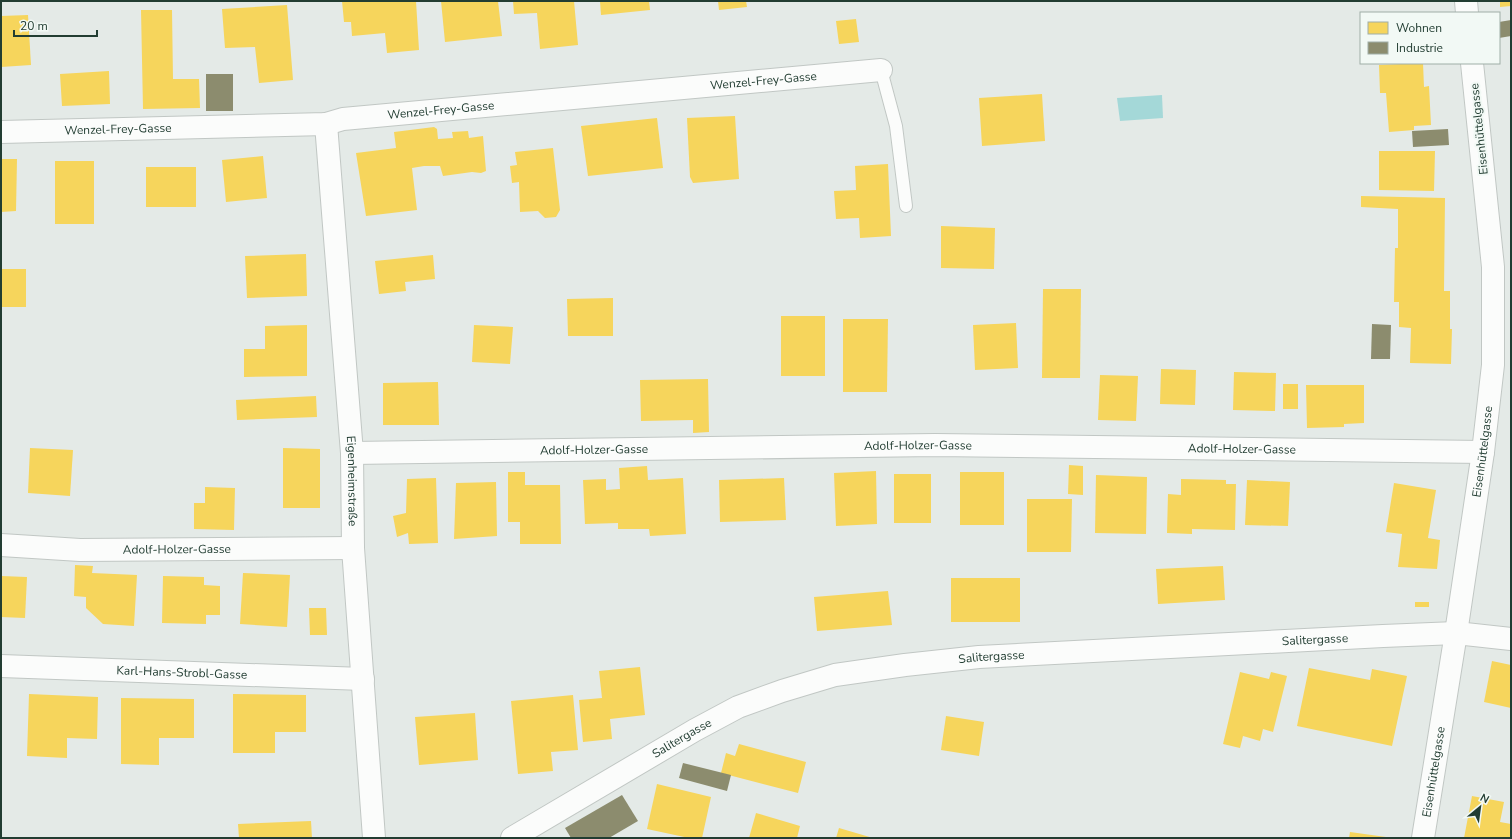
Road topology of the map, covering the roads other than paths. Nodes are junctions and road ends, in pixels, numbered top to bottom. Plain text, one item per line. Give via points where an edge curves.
1 (1466, 1) edge
2 (1468, 12) edge
3 (1472, 64) edge
4 (880, 70) joint
5 (326, 124) junction
6 (1, 132) edge
7 (906, 206) dead end
8 (1483, 452) junction
9 (352, 453) junction
10 (1, 545) edge
11 (353, 548) junction
12 (1456, 633) junction
13 (1511, 639) edge
14 (1, 666) edge
15 (363, 679) junction
16 (374, 838) edge
17 (512, 838) edge
18 (1423, 838) edge

1 - 2 street
3 - 8 street, Eisenhüttelgasse via 1493,267 1493,365
4 - 5 street, Wenzel-Frey-Gasse via 343,119
4 - 7 lane via 896,126
5 - 6 street, Wenzel-Frey-Gasse
5 - 9 street, Eigenheimstraße
8 - 9 street, Adolf-Holzer-Gasse via 935,445
8 - 12 street, Eisenhüttelgasse
9 - 11 street, Eigenheimstraße
10 - 11 street, Adolf-Holzer-Gasse via 80,550
11 - 15 street, Eigenheimstraße
12 - 13 street, Salitergasse
12 - 17 street, Salitergasse via 979,657 835,675 738,707
12 - 18 street, Eisenhüttelgasse
14 - 15 street, Karl-Hans-Strobl-Gasse
15 - 16 street, Eigenheimstraße

